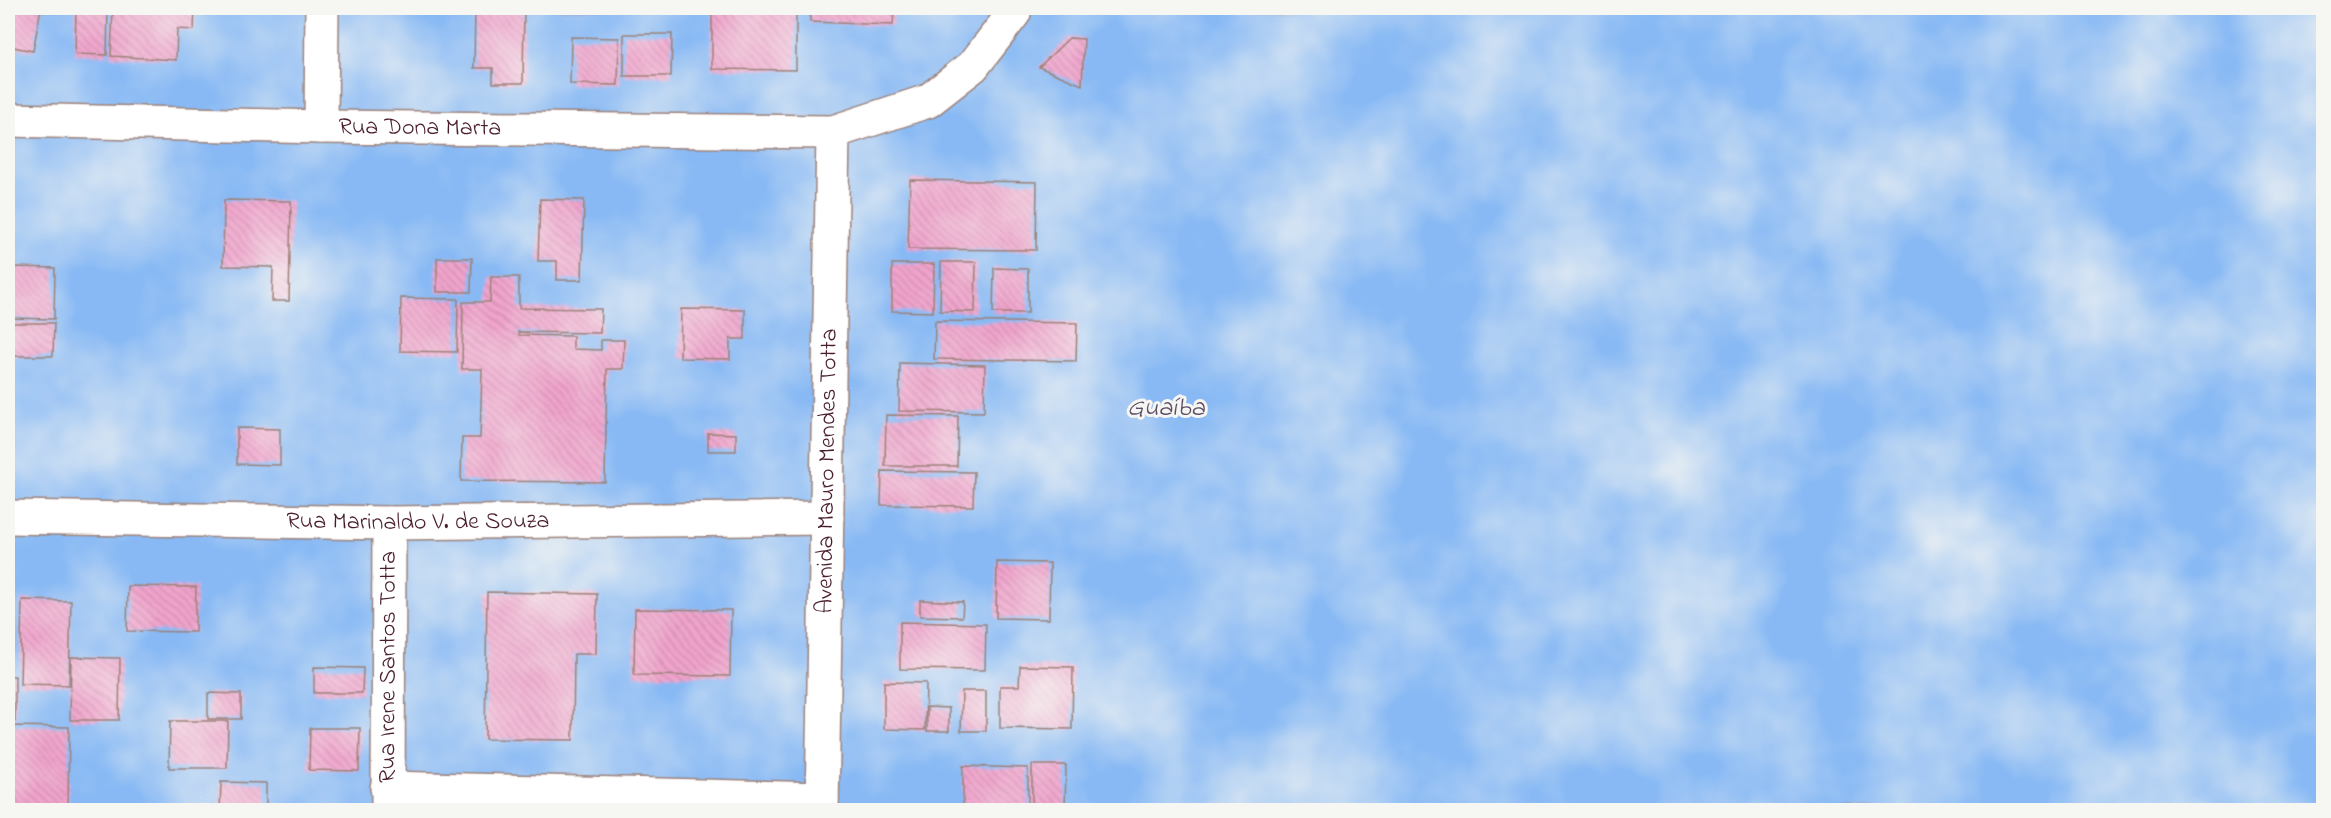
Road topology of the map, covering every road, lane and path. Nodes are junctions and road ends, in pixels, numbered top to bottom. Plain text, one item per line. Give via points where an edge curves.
1 (322, 8) edge
2 (1015, 8) edge
3 (8, 120) edge
4 (321, 127) junction
5 (833, 132) junction
6 (8, 517) edge
7 (827, 518) junction
8 (389, 523) junction
9 (388, 799) edge
10 (822, 805) edge

1 - 4 street
2 - 5 street, Rua Dona Marta via 973,66 928,101
3 - 4 street, Rua Dona Marta
4 - 5 street, Rua Dona Marta
5 - 7 street, Avenida Mauro Mendes Totta
6 - 8 street, Rua Marinaldo V. de Souza
7 - 8 street, Rua Marinaldo V. de Souza
7 - 10 street, Avenida Mauro Mendes Totta
8 - 9 street, Rua Irene Santos Totta
9 - 10 street

